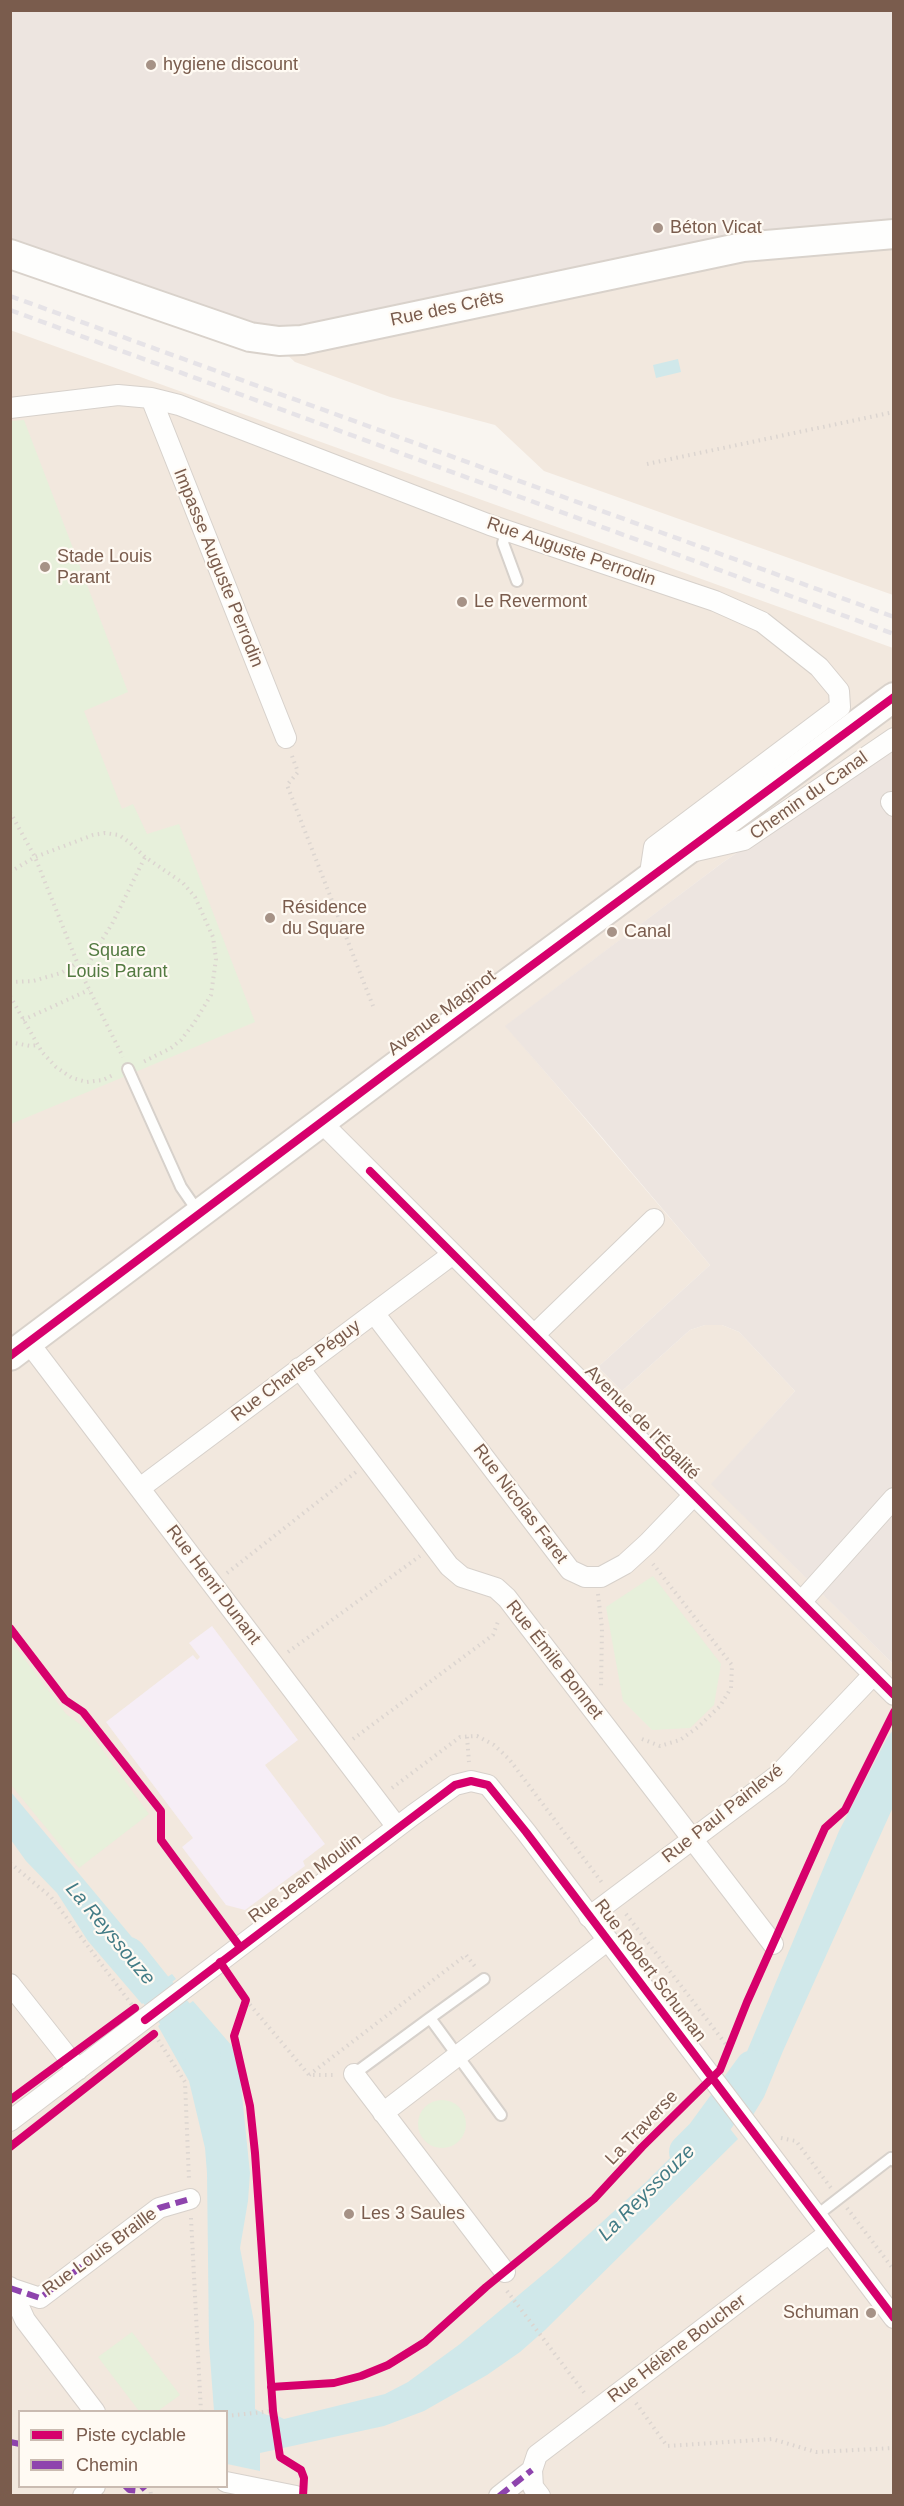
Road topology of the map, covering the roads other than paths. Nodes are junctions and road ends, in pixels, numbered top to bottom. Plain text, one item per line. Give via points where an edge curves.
1 (894, 234) edge
2 (10, 254) edge
3 (151, 398) junction
4 (10, 408) edge
5 (507, 531) junction
6 (517, 581) dead end
7 (894, 697) edge
8 (286, 738) road end
9 (894, 738) edge
10 (685, 853) junction
11 (649, 880) junction
12 (128, 1068) road end
13 (321, 1122) junction
14 (200, 1214) junction
15 (654, 1219) dead end
16 (453, 1254) junction
17 (374, 1313) junction
18 (534, 1335) junction
19 (17, 1346) edge
20 (298, 1368) junction
21 (140, 1488) junction
22 (694, 1495) junction
23 (894, 1498) edge
24 (801, 1602) junction
25 (873, 1675) junction
26 (894, 1695) edge
27 (398, 1827) junction
28 (693, 1839) junction
29 (590, 1917) junction
30 (608, 1940) junction
31 (773, 1944) dead end
32 (484, 1979) road end
33 (10, 1984) edge
34 (430, 2018) junction
35 (458, 2055) junction
36 (78, 2070) junction
37 (354, 2074) joint
38 (383, 2113) junction
39 (501, 2115) dead end
40 (10, 2121) edge
41 (894, 2161) edge
42 (190, 2199) road end
43 (816, 2216) junction
44 (829, 2233) junction
45 (505, 2281) road end
46 (11, 2288) edge
47 (894, 2318) edge
48 (93, 2410) edge
49 (532, 2470) junction
50 (228, 2482) edge
51 (296, 2496) edge
52 (499, 2496) edge
53 (540, 2496) edge

1 - 2 main road, Rue des Crêts via 743,247 302,340 279,341 250,337
3 - 4 street, Rue Auguste Perrodin via 118,395
3 - 5 street, Rue Auguste Perrodin via 179,405
3 - 8 street, Impasse Auguste Perrodin
5 - 6 lane via 503,543
5 - 11 street, Rue Auguste Perrodin via 715,601 762,622 819,667 839,691 840,707 654,847
7 - 10 main road, Avenue Maginot
9 - 10 street, Chemin du Canal via 744,840
10 - 11 main road, Avenue Maginot
11 - 13 main road, Avenue Maginot
12 - 14 lane via 182,1187
13 - 14 main road, Avenue Maginot
13 - 16 street, Avenue de l'Égalité
14 - 19 main road, Avenue Maginot
15 - 18 street
16 - 17 street, Rue Charles Péguy
16 - 18 street, Avenue de l'Égalité
17 - 20 street, Rue Charles Péguy
17 - 22 street, Rue Nicolas Faret via 570,1570 585,1577 601,1577 625,1564
18 - 22 street, Avenue de l'Égalité
19 - 21 street, Rue Henri Dunant
20 - 21 street, Rue Charles Péguy
20 - 28 street, Rue Émile Bonnet via 462,1577 496,1588 507,1598
21 - 27 street, Rue Henri Dunant
22 - 24 street, Avenue de l'Égalité
23 - 24 street
24 - 25 street, Avenue de l'Égalité
25 - 26 street, Avenue de l'Égalité
25 - 28 street, Rue Paul Painlevé via 778,1775
27 - 29 street, Rue Robert Schuman via 455,1785 471,1781 488,1785
27 - 36 street, Rue Jean Moulin
28 - 29 street, Rue Paul Painlevé
28 - 31 street, Rue Émile Bonnet
29 - 30 street, Rue Robert Schuman
30 - 35 street
30 - 43 street, Rue Robert Schuman
32 - 34 lane
33 - 36 street
34 - 35 lane
34 - 37 lane
35 - 38 street
35 - 39 lane
36 - 40 street, Rue Jean Moulin
37 - 38 street
38 - 45 street
41 - 43 lane via 891,2158
42 - 46 street, Rue Louis Braille via 159,2208 40,2298
43 - 44 street, Rue Robert Schuman
44 - 47 street, Rue Robert Schuman
44 - 49 street, Rue Hélène Boucher via 537,2456
46 - 48 street via 26,2320
49 - 52 street, Rue Hélène Boucher
49 - 53 street via 533,2487
50 - 51 street

